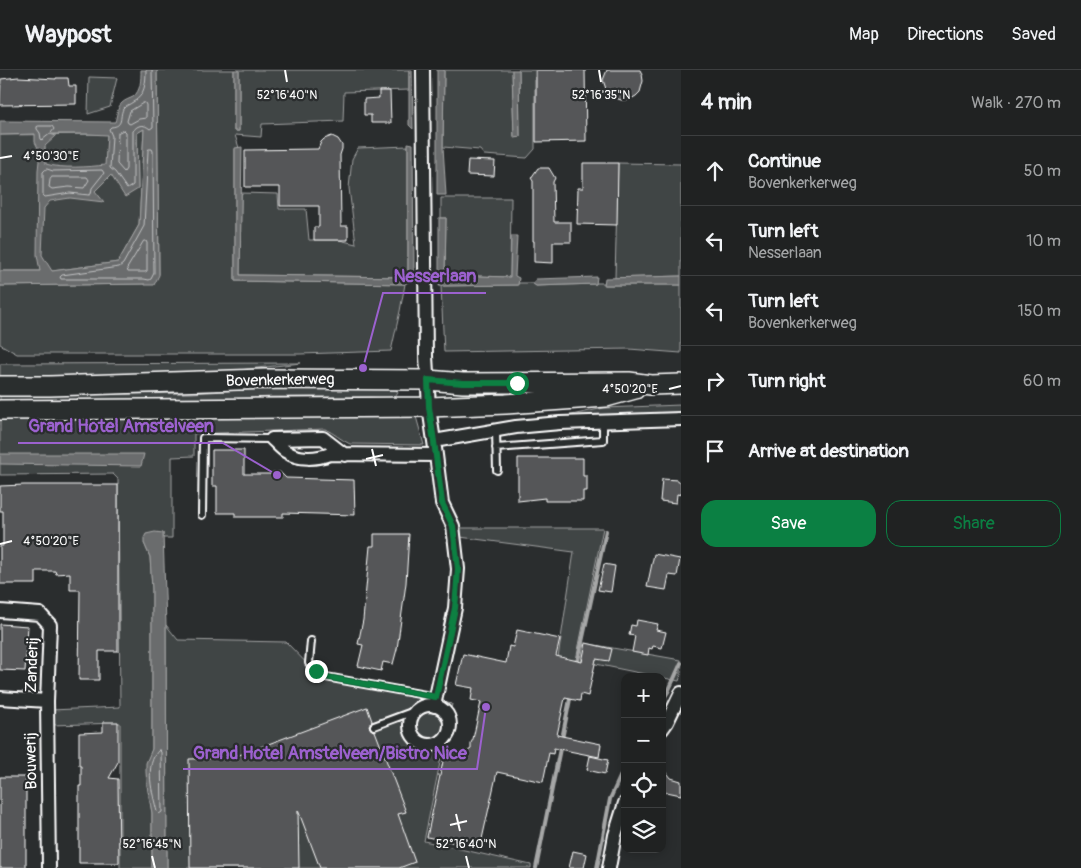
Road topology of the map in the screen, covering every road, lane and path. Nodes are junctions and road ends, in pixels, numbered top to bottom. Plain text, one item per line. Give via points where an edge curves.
1 (423, 70) edge
2 (428, 380) junction
3 (681, 384) edge
4 (651, 385) junction
5 (0, 386) edge
6 (429, 407) junction
7 (0, 410) edge
8 (681, 420) edge
9 (602, 421) junction
10 (496, 431) junction
11 (272, 439) junction
12 (434, 441) junction
13 (496, 448) junction
14 (345, 455) junction
15 (436, 456) junction
16 (497, 470) dead end
17 (202, 515) dead end
18 (0, 611) edge
19 (311, 641) dead end
20 (681, 692) edge
21 (0, 698) edge
22 (47, 701) junction
23 (435, 701) junction
24 (417, 710) junction
25 (666, 724) edge
26 (374, 726) dead end
27 (623, 808) edge
28 (49, 868) edge
29 (609, 868) edge

1 - 2 street
2 - 4 main road, Bovenkerkerweg via 463,383 629,382
2 - 5 main road, Bovenkerkerweg via 266,379
2 - 6 street
3 - 4 main road, Bovenkerkerweg
4 - 6 main road, Bovenkerkerweg via 606,396
6 - 7 main road, Bovenkerkerweg
6 - 12 street
8 - 9 street
9 - 10 street
9 - 13 lane via 603,440
10 - 12 street
10 - 13 lane
11 - 14 street via 323,438
11 - 14 street via 286,452 299,457
11 - 17 lane via 203,438
12 - 15 street
13 - 16 lane
14 - 15 street
15 - 23 street via 442,503 453,526 458,569 455,608
18 - 22 street, Zanderij via 40,614 50,625
19 - 23 lane via 310,663 326,677
20 - 25 street
21 - 22 street
22 - 28 street, Bouwerij
23 - 24 street
23 - 24 street via 450,726 447,734 436,744 423,743 411,732 410,724
24 - 26 lane
27 - 29 street via 614,835

